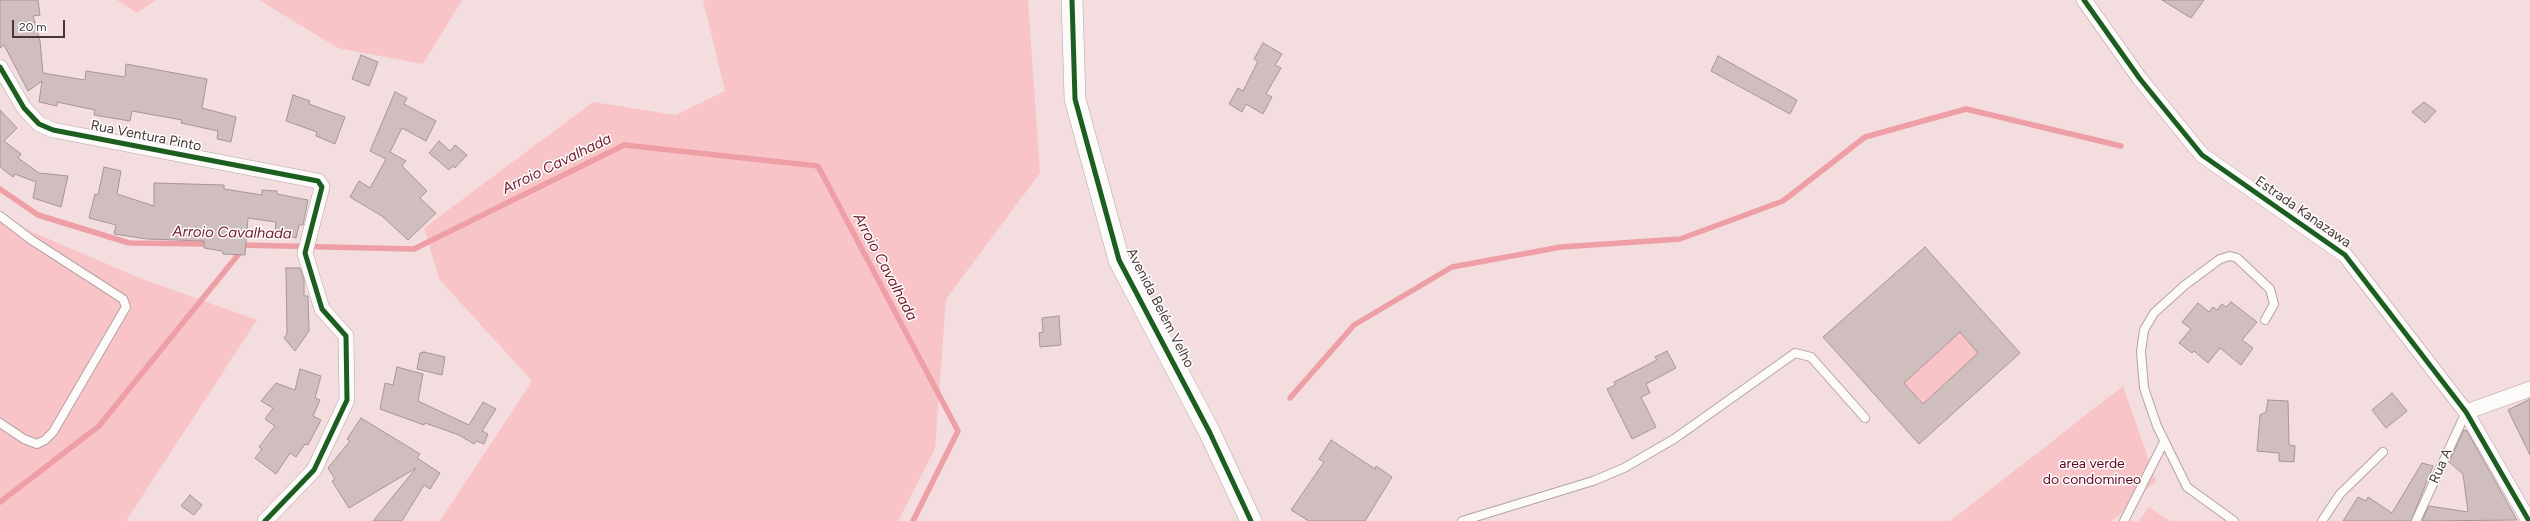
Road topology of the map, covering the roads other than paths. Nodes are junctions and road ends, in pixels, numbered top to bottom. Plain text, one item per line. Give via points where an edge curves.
1 (1072, 0) edge
2 (2084, 0) edge
3 (0, 67) edge
4 (0, 216) edge
5 (2265, 320) dead end
6 (2530, 389) edge
7 (2466, 412) junction
8 (1865, 418) dead end
9 (0, 423) edge
10 (2164, 442) junction
11 (2383, 452) dead end
12 (265, 521) edge
13 (1251, 521) edge
14 (1462, 521) edge
15 (2124, 521) edge
16 (2234, 521) edge
17 (2322, 521) edge
18 (2416, 521) edge
19 (2529, 521) edge

1 - 13 main road, Avenida Belém Velho via 1075,99 1119,260 1210,433
2 - 7 street, Estrada Kanazawa via 2140,79 2202,155 2345,255
3 - 12 street, Rua Ventura Pinto via 24,108 39,124 53,130 318,181 322,186 305,253 322,309 346,336 347,400 314,470
4 - 9 lane via 33,241 123,299 126,307 53,432 45,440 36,444
5 - 10 lane via 2274,304 2270,289 2237,258 2230,256 2220,258 2154,313 2144,330 2141,352 2143,381
6 - 7 street
7 - 18 lane, Rua A
7 - 19 street, Estrada Kanazawa
8 - 14 lane via 1811,357 1795,354 1674,439 1624,468
10 - 15 lane
10 - 16 lane via 2187,487
11 - 17 lane via 2340,494

